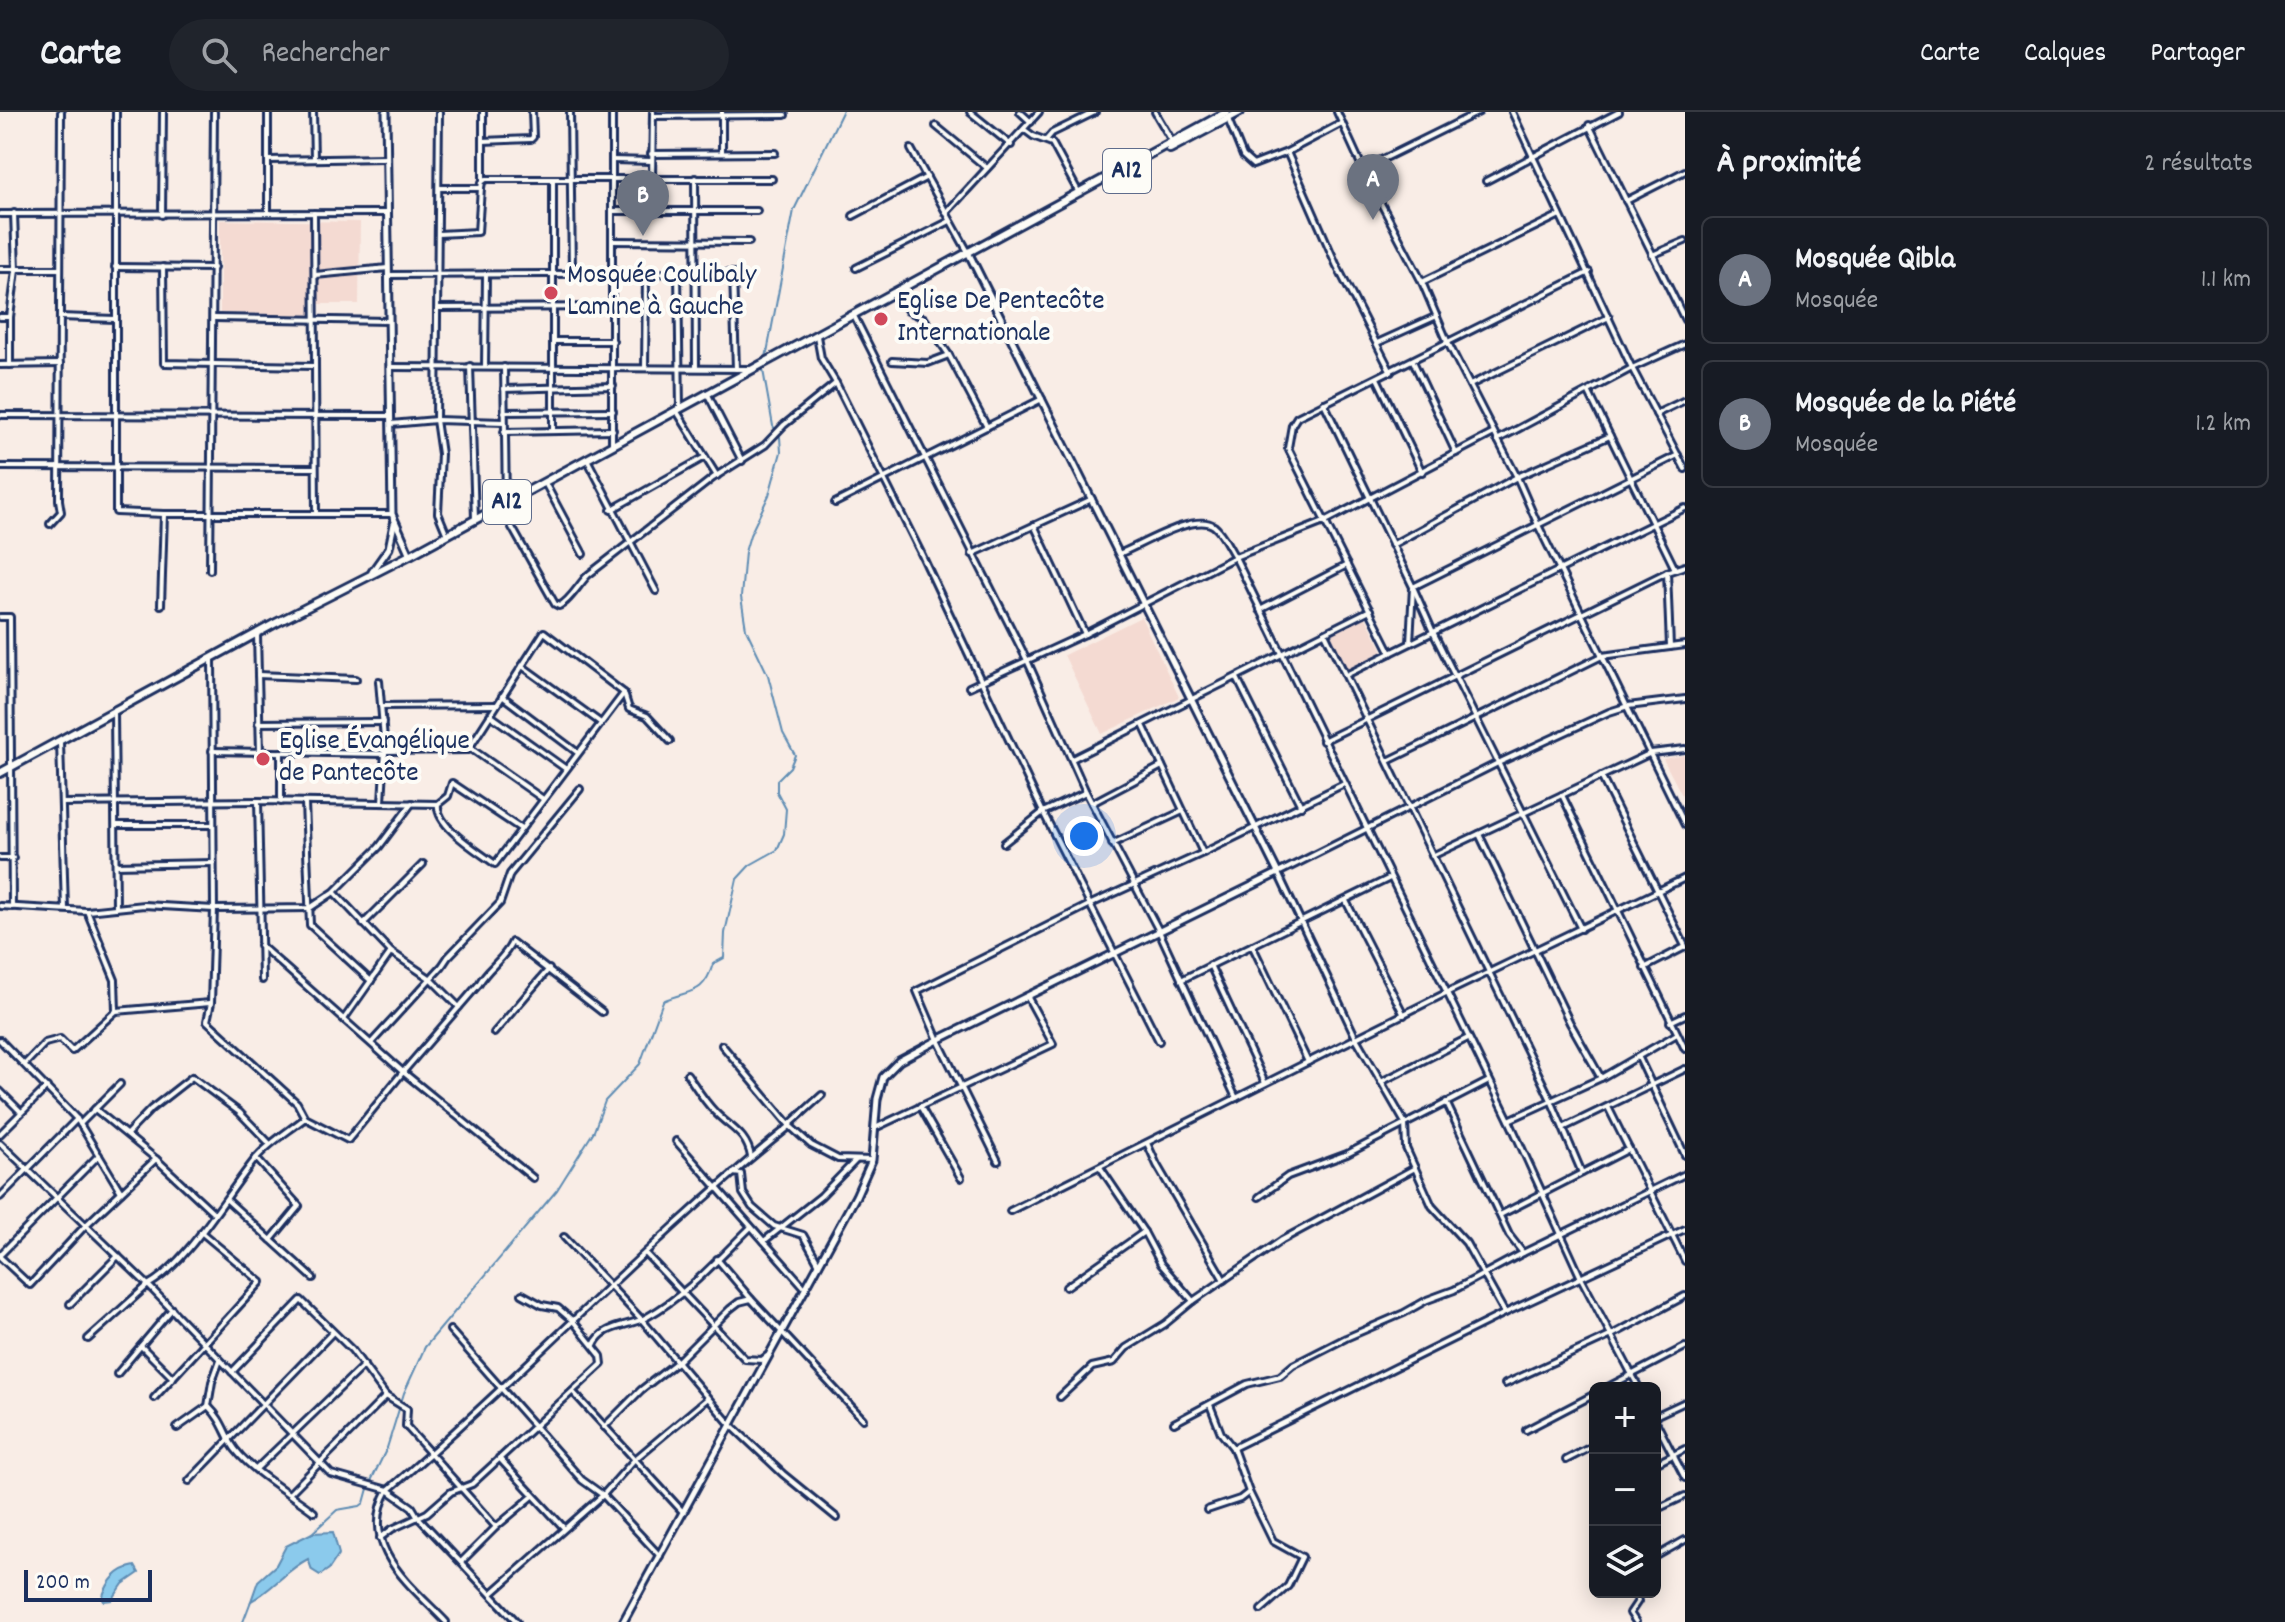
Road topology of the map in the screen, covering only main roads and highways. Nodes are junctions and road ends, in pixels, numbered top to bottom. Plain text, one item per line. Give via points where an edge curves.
1 (1240, 112) edge
2 (1227, 115) edge
3 (1173, 144) junction
4 (1014, 229) junction
5 (0, 773) edge

1 - 2 main road, A12
2 - 3 main road, A12
3 - 4 main road, A12
3 - 4 main road, A12
4 - 5 main road, A12

